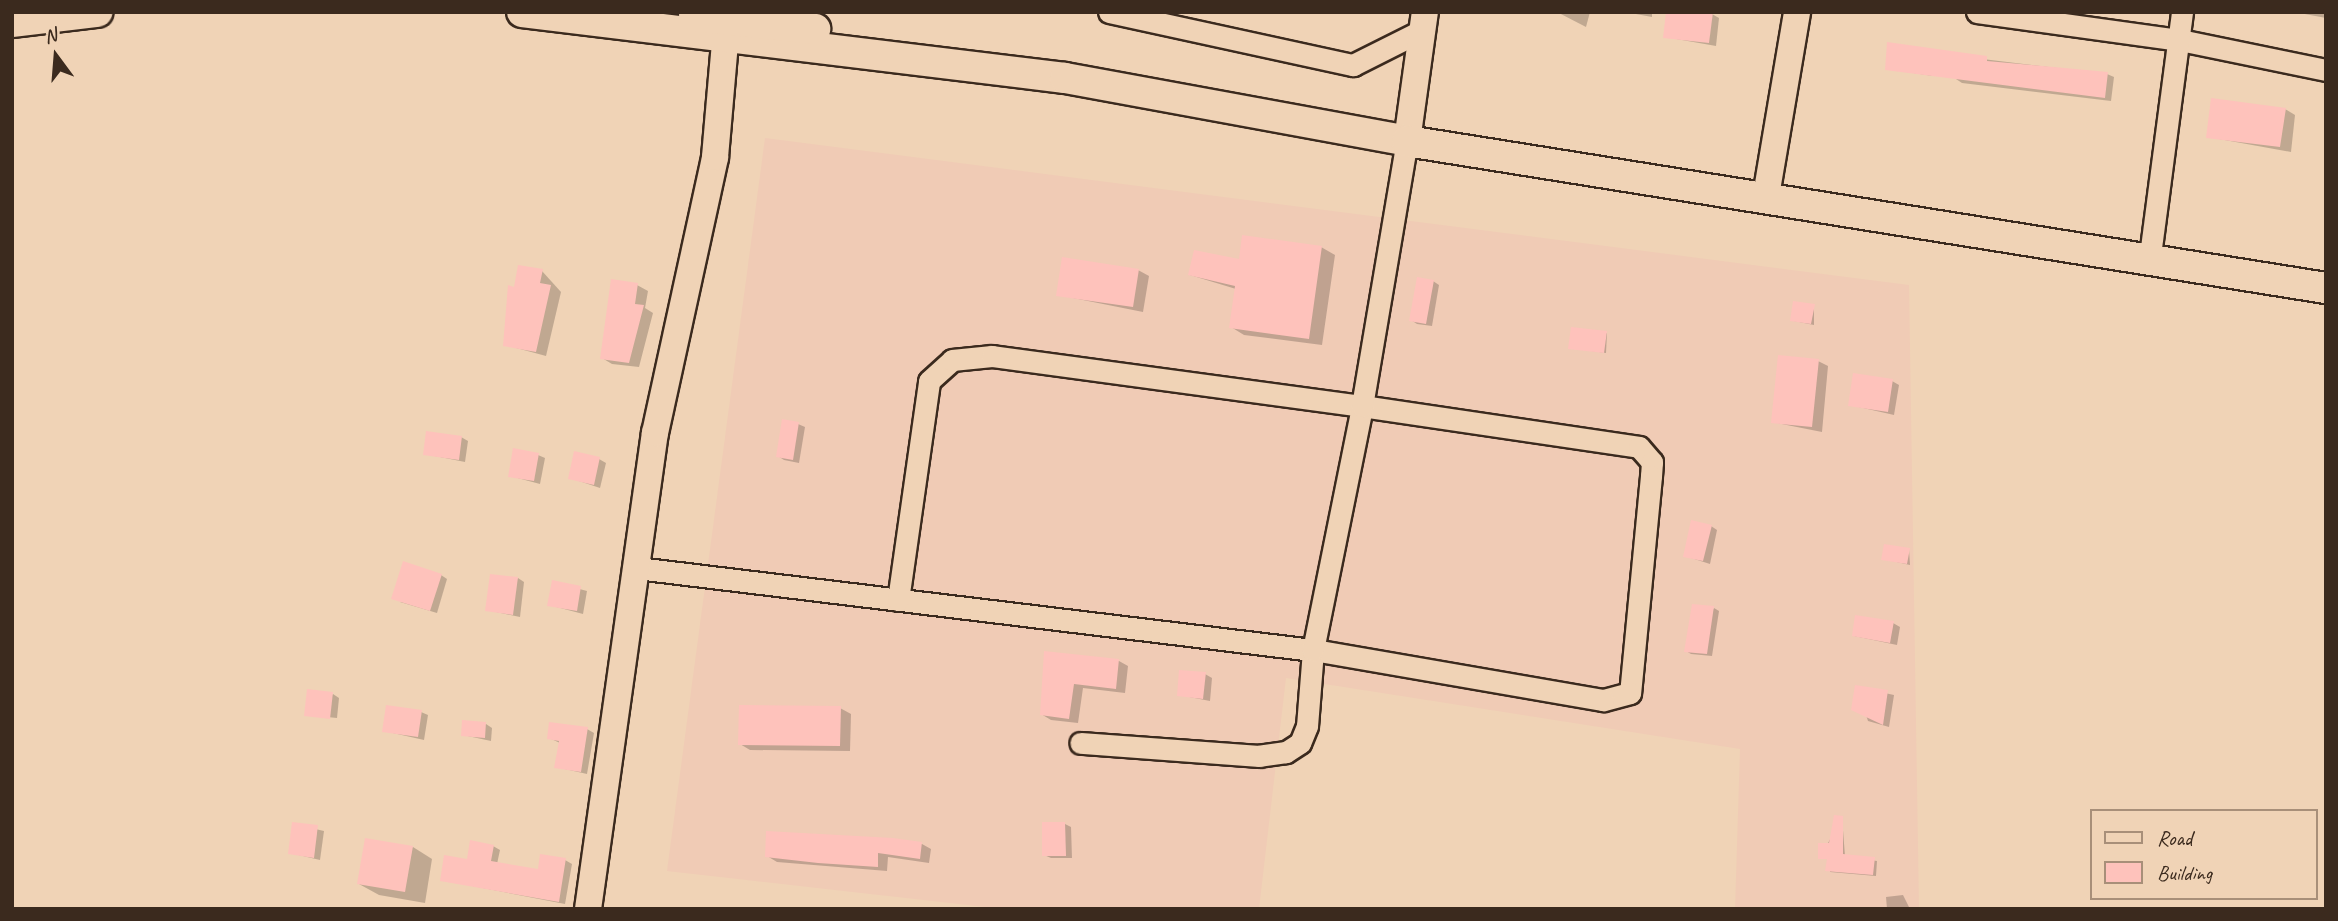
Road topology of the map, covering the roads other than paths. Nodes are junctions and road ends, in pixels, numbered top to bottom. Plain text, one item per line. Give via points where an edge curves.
1 (97, 12) edge
2 (522, 12) edge
3 (649, 12) edge
4 (1109, 12) edge
5 (1797, 12) edge
6 (1977, 12) edge
7 (2182, 12) edge
8 (12, 22) edge
9 (1423, 22) edge
10 (727, 29) junction
11 (2180, 40) junction
12 (2326, 70) edge
13 (1407, 141) junction
14 (1766, 196) junction
15 (2148, 263) junction
16 (2326, 288) edge
17 (1362, 406) junction
18 (637, 568) junction
19 (898, 600) junction
20 (1313, 650) junction
21 (1080, 743) dead end
22 (588, 909) edge

1 - 8 main road
2 - 10 main road
3 - 10 main road
4 - 9 street via 1353,65
5 - 14 street
6 - 11 street
7 - 11 street
9 - 13 street
10 - 13 main road via 893,43 955,62
10 - 18 street via 715,157 655,433
11 - 12 street
11 - 15 street
13 - 14 main road
13 - 17 street
14 - 15 main road
15 - 16 main road
17 - 19 street via 992,356 951,360 929,380
17 - 20 street
17 - 20 street via 1628,444 1647,452 1651,476 1634,685 1630,693 1603,700
18 - 19 street
18 - 22 street
19 - 20 street
20 - 21 street via 1307,726 1300,743 1286,752 1259,756

